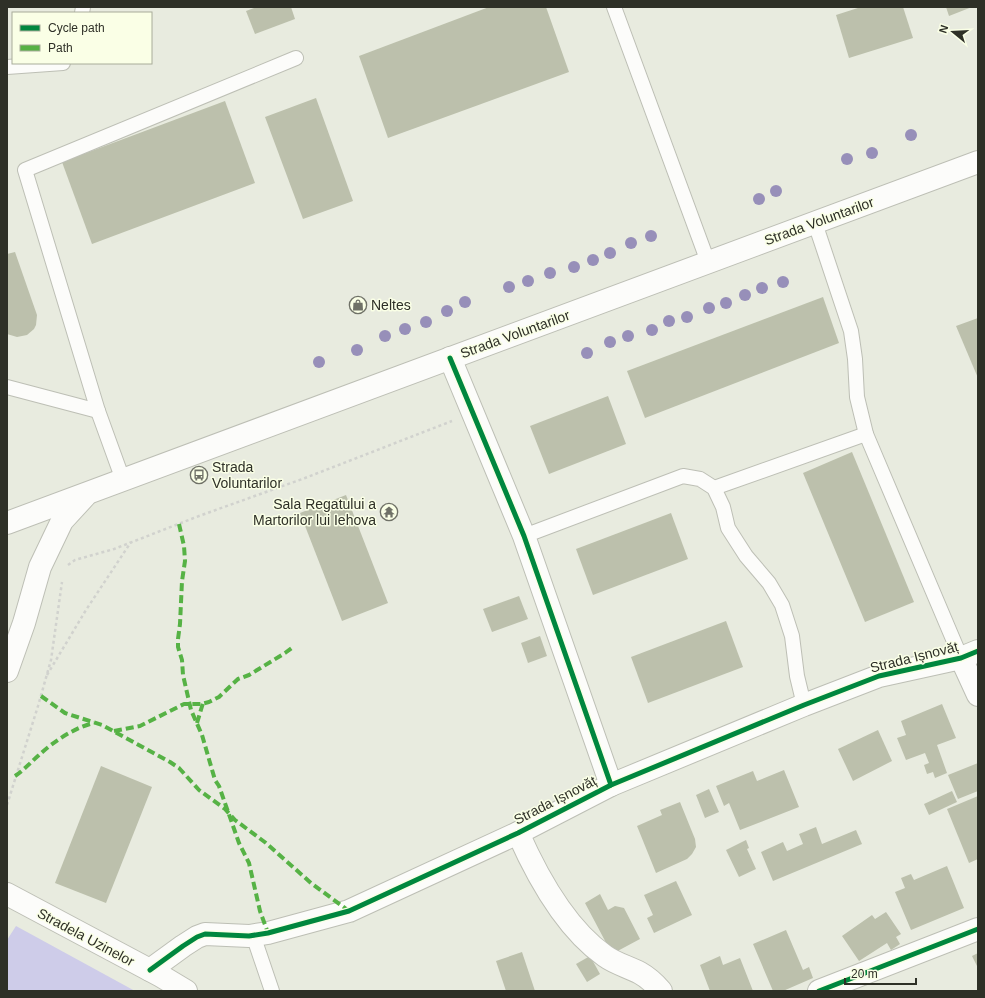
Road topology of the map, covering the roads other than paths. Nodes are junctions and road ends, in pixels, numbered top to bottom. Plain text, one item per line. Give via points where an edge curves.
1 (614, 7) edge
2 (296, 58) dead end
3 (49, 64) edge
4 (7, 67) edge
5 (978, 162) edge
6 (815, 223) junction
7 (708, 262) junction
8 (450, 358) junction
9 (7, 388) edge
10 (98, 411) junction
11 (866, 434) junction
12 (123, 480) junction
13 (714, 488) junction
14 (88, 492) junction
15 (7, 524) edge
16 (524, 536) junction
17 (970, 655) edge
18 (7, 671) edge
19 (978, 695) edge
20 (804, 705) junction
21 (611, 785) junction
22 (518, 833) junction
23 (7, 894) edge
24 (978, 929) edge
25 (253, 935) junction
26 (150, 970) junction
27 (186, 991) edge
28 (272, 991) edge
29 (661, 991) edge
30 (819, 991) edge

1 - 7 lane
2 - 10 lane via 25,170
3 - 4 lane
5 - 6 street, Strada Voluntarilor
6 - 7 street, Strada Voluntarilor
6 - 11 lane via 851,331 857,397
7 - 8 street, Strada Voluntarilor
8 - 12 street, Strada Voluntarilor
8 - 16 street
9 - 10 lane
10 - 12 lane
11 - 13 lane
11 - 17 lane
12 - 14 street, Strada Voluntarilor
13 - 16 lane via 700,479 683,476
13 - 20 lane via 723,507 728,528 782,605 792,636
14 - 15 street, Strada Voluntarilor
14 - 18 street via 62,521 40,567
16 - 21 street
17 - 19 street
17 - 20 street, Strada Ișnovăț via 879,676
20 - 21 street, Strada Ișnovăț
21 - 22 street, Strada Ișnovăț
22 - 25 street, Strada Ișnovăț via 349,911
22 - 29 street via 545,886 582,938 609,959 641,974
23 - 26 street, Stradela Uzinelor
24 - 30 street
25 - 26 street, Strada Ișnovăț via 205,934 183,946
25 - 28 lane
26 - 27 street, Stradela Uzinelor

